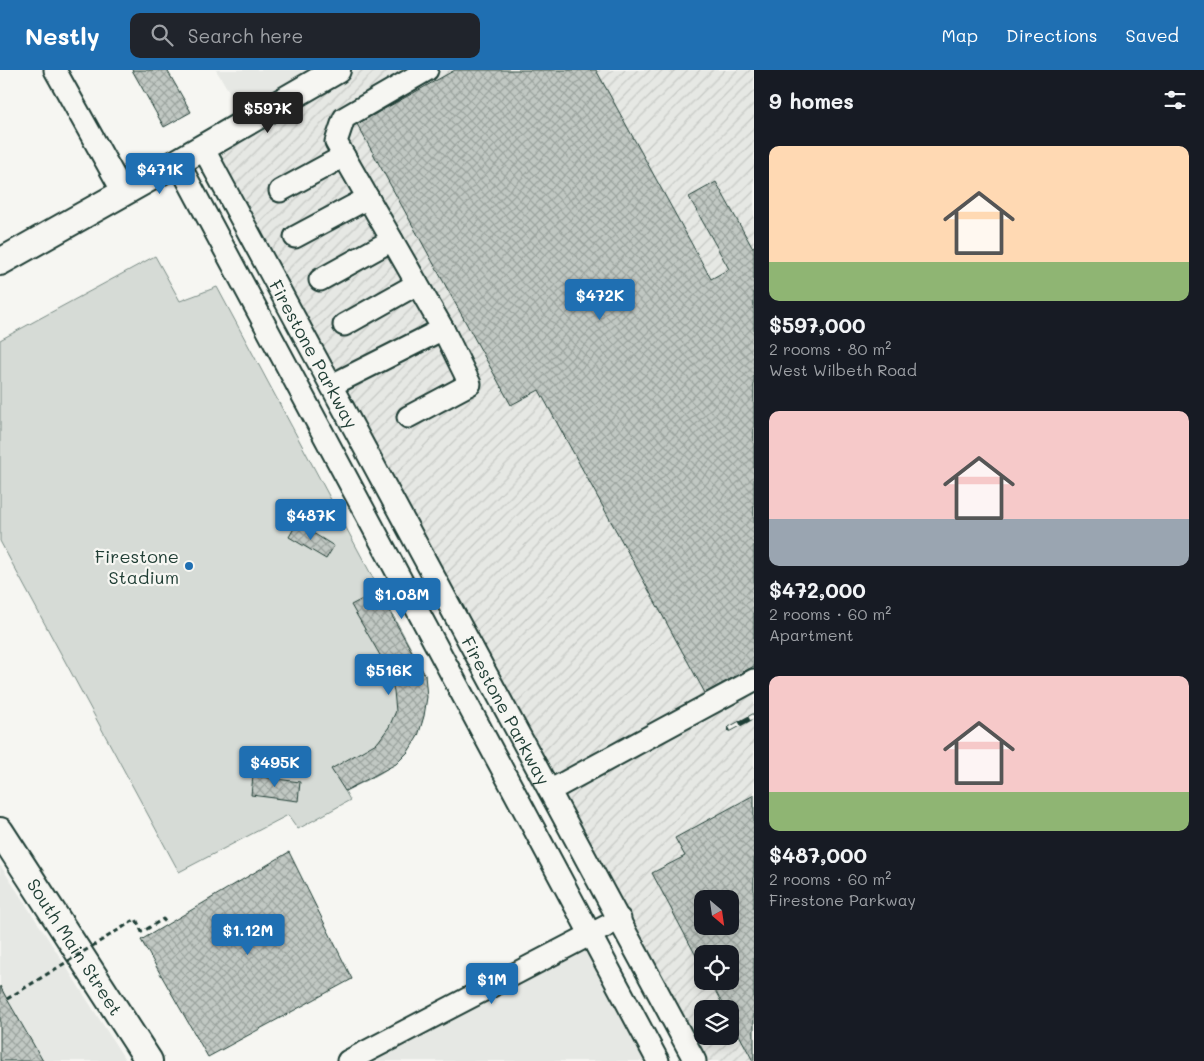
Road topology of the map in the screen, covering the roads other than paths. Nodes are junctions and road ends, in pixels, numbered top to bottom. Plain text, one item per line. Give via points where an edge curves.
1 (55, 70) edge
2 (336, 70) edge
3 (427, 70) edge
4 (203, 148) junction
5 (344, 156) junction
6 (178, 162) junction
7 (280, 191) dead end
8 (123, 192) junction
9 (368, 198) junction
10 (295, 237) dead end
11 (392, 240) junction
12 (0, 262) edge
13 (320, 280) dead end
14 (417, 284) junction
15 (344, 324) dead end
16 (443, 329) junction
17 (332, 386) junction
18 (408, 417) dead end
19 (754, 680) edge
20 (551, 790) junction
21 (0, 831) edge
22 (620, 919) junction
23 (590, 933) junction
24 (149, 1061) edge
25 (348, 1061) edge
26 (658, 1061) edge
27 (696, 1061) edge

1 - 8 street
2 - 4 main road
3 - 5 street via 344,118 336,142
4 - 6 main road
4 - 17 street, Firestone Parkway
5 - 7 street
5 - 9 street
6 - 8 main road
6 - 23 street, Firestone Parkway
8 - 12 main road
9 - 10 street
9 - 11 street
11 - 13 street
11 - 14 street
14 - 15 street
14 - 16 street
16 - 17 street
16 - 18 street via 470,384
17 - 20 street, Firestone Parkway
19 - 20 street
20 - 22 street, Firestone Parkway
21 - 24 main road, South Main Street
22 - 23 street
22 - 27 street, Firestone Parkway
23 - 25 street
23 - 26 street, Firestone Parkway

